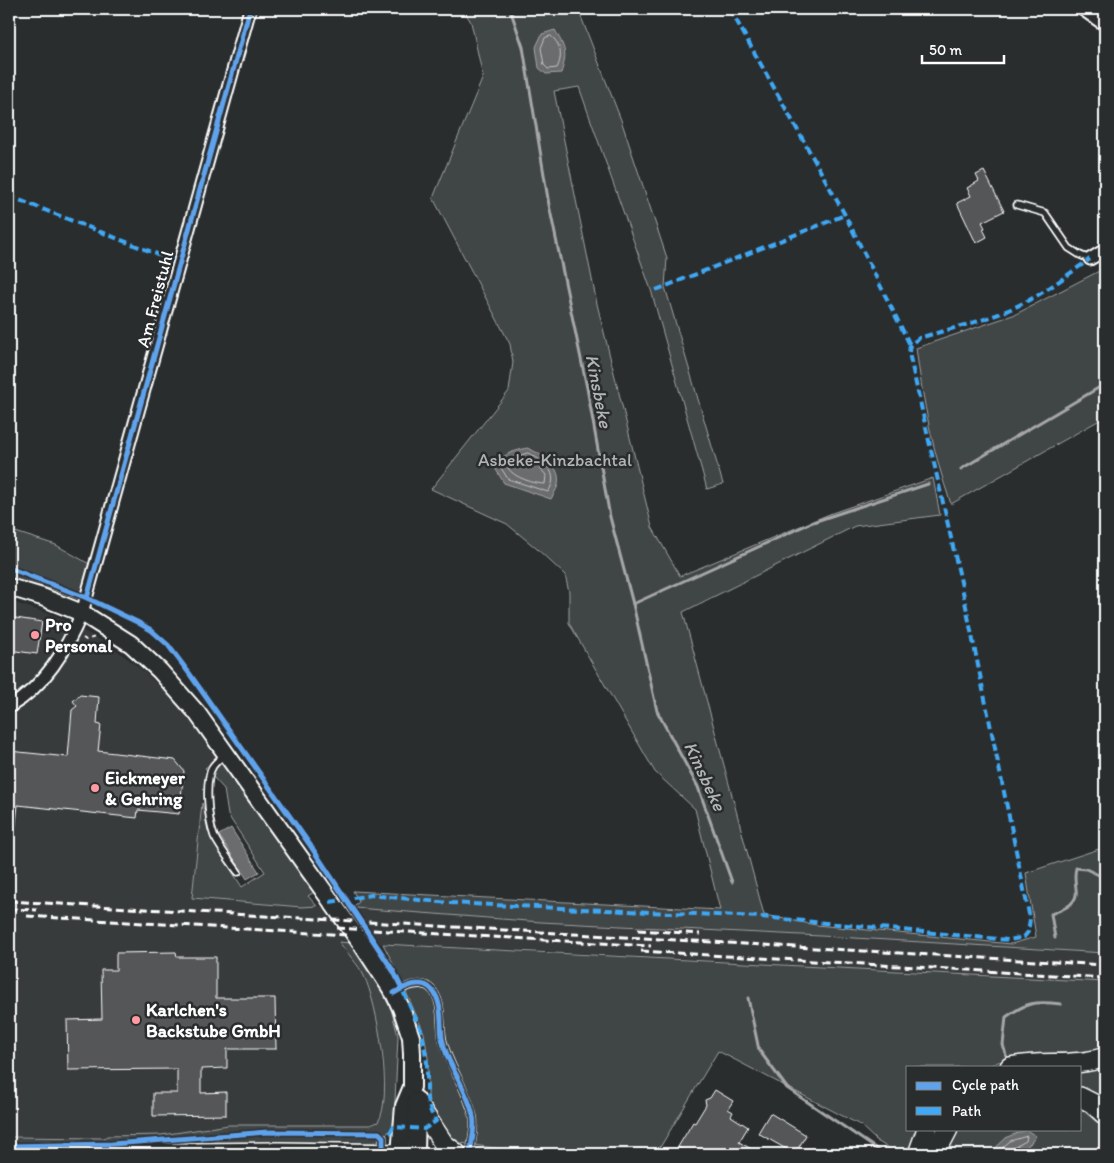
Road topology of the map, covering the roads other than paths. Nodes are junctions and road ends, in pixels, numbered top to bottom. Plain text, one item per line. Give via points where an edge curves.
1 (250, 9) edge
2 (1082, 9) edge
3 (1105, 25) edge
4 (1017, 204) dead end
5 (1105, 250) edge
6 (1090, 259) joint
7 (9, 587) edge
8 (82, 614) junction
9 (9, 707) edge
10 (226, 754) junction
11 (238, 872) dead end
12 (394, 993) junction
13 (1105, 1057) edge
14 (1012, 1066) edge
15 (415, 1095) junction
16 (1082, 1098) edge
17 (1105, 1115) edge
18 (927, 1130) edge
19 (947, 1130) edge
20 (383, 1148) edge
21 (101, 1154) edge
22 (401, 1154) edge
23 (416, 1154) edge
24 (457, 1154) edge
25 (470, 1154) edge
26 (918, 1154) edge
27 (935, 1154) edge

1 - 8 street, Am Freistuhl
2 - 3 street
4 - 6 lane via 1045,213 1069,248
5 - 6 street
7 - 8 main road
8 - 9 street, Am Freistuhl via 60,657 46,676
8 - 10 main road via 130,644 160,671 197,713
10 - 11 lane via 213,766 208,783 208,801 215,836
10 - 12 main road
12 - 15 main road via 411,1037
12 - 25 lane via 421,984 436,995 446,1052 473,1116
13 - 14 main road via 1095,1061
15 - 22 main road via 404,1106
15 - 23 main road
15 - 24 main road via 444,1144
16 - 17 main road
18 - 26 main road
19 - 27 main road
20 - 21 main road
20 - 22 main road

